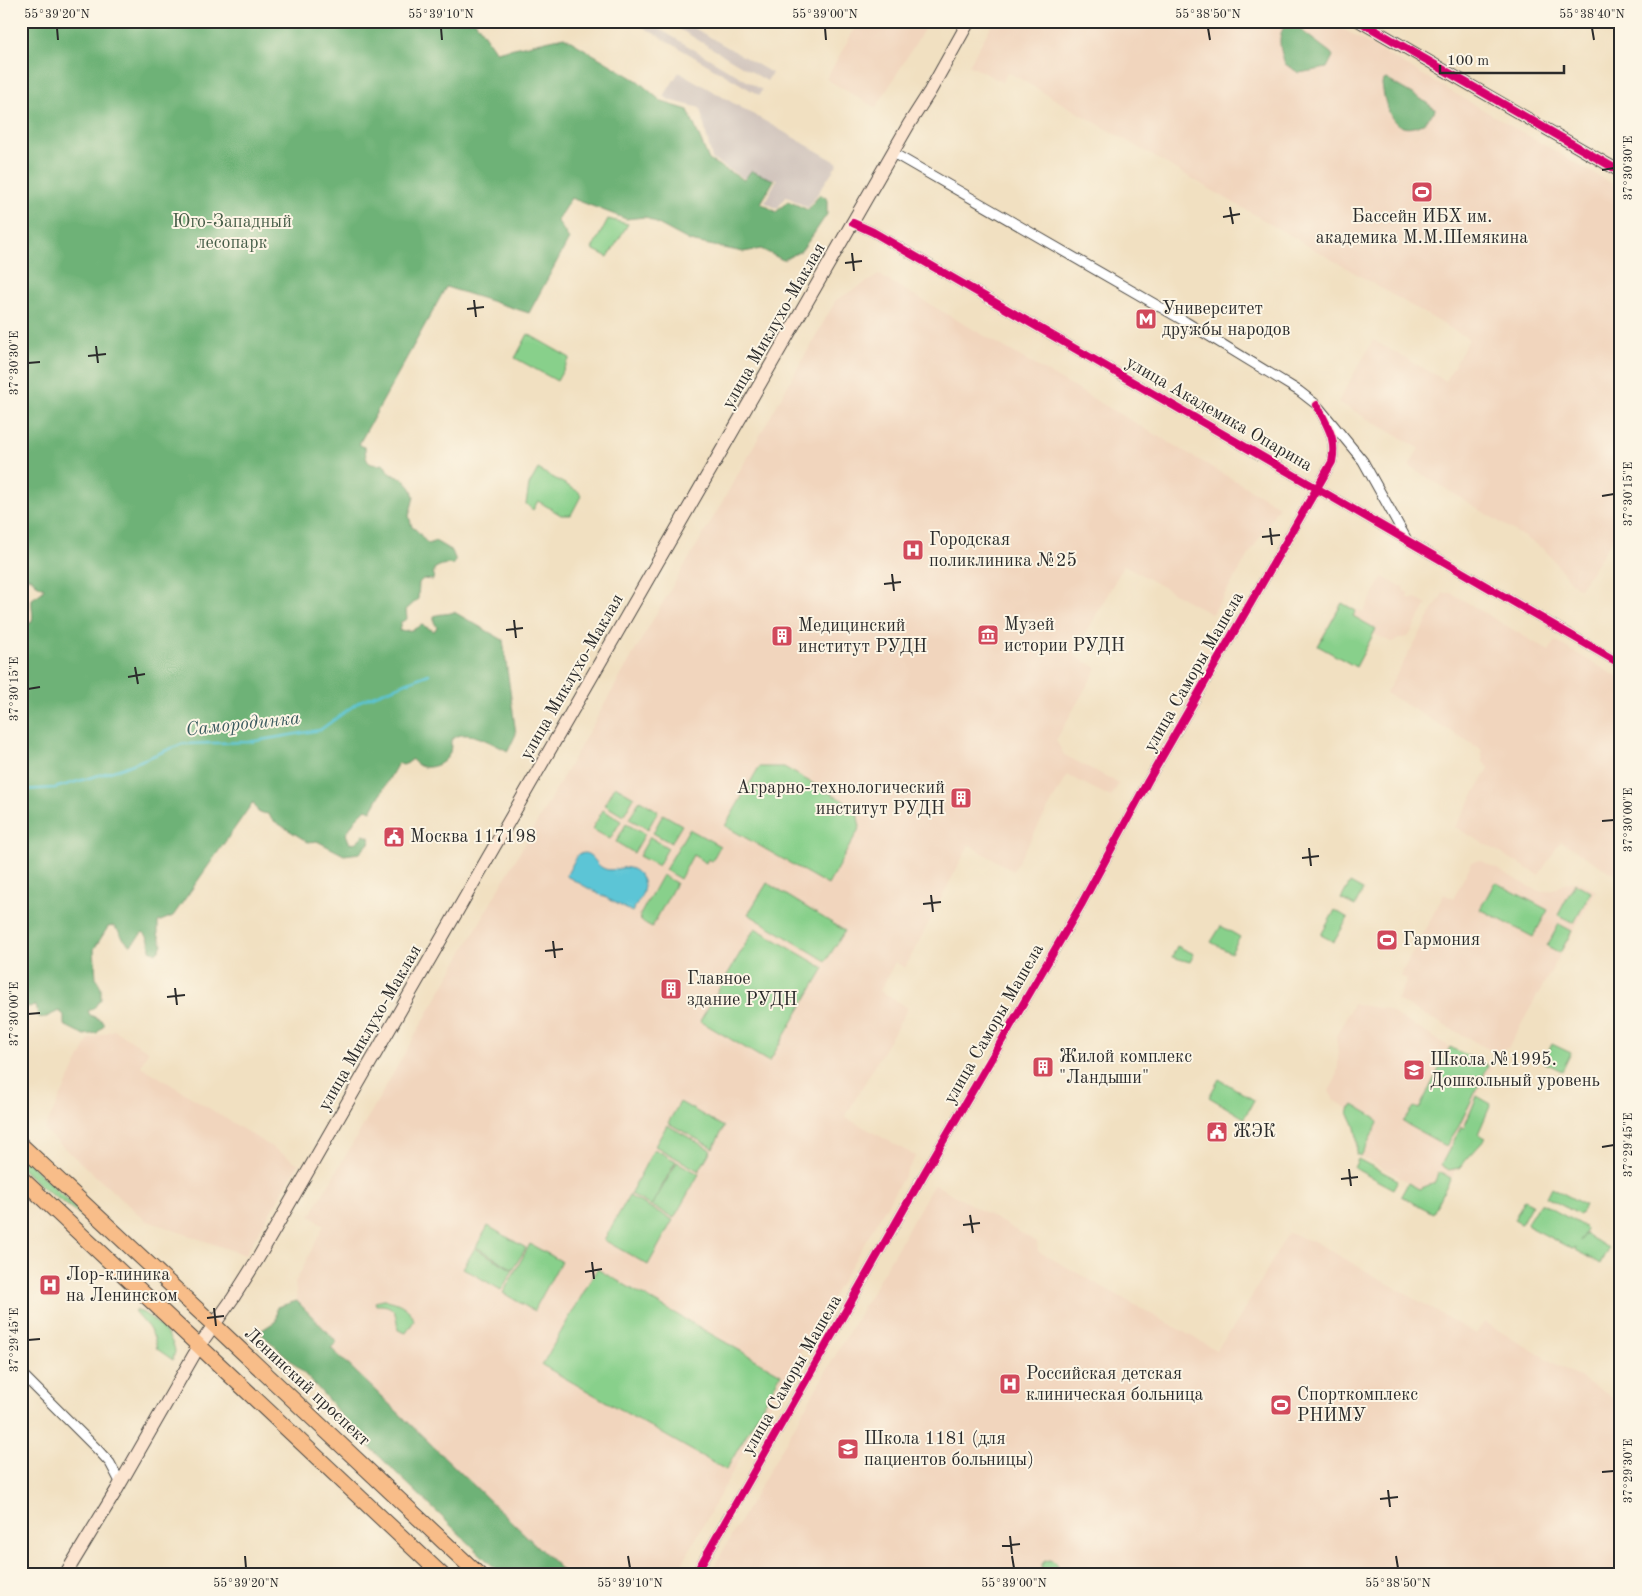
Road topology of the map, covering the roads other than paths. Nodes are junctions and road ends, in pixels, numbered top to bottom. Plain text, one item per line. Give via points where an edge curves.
1 (969, 21) edge
2 (1359, 21) edge
3 (893, 153) junction
4 (1621, 172) edge
5 (853, 223) junction
6 (1317, 405) junction
7 (1317, 488) junction
8 (1407, 540) junction
9 (1621, 664) edge
10 (21, 1145) edge
11 (21, 1178) edge
12 (214, 1325) junction
13 (200, 1346) junction
14 (21, 1373) edge
15 (120, 1482) junction
16 (65, 1575) edge
17 (442, 1575) edge
18 (479, 1575) edge
19 (695, 1575) edge

1 - 3 main road, улица Миклухо-Маклая
2 - 4 street
3 - 5 main road, улица Миклухо-Маклая
3 - 6 street via 1186,322
5 - 7 street, улица Академика Опарина
5 - 12 main road, улица Миклухо-Маклая via 234,1298
6 - 7 street, улица Саморы Машела via 1335,450
6 - 8 street via 1363,461
7 - 8 street, улица Академика Опарина
7 - 19 street, улица Саморы Машела
8 - 9 street, улица Академика Опарина
10 - 12 main road, Ленинский проспект
11 - 13 main road
12 - 13 main road, улица Миклухо-Маклая
12 - 18 main road, Ленинский проспект
13 - 15 main road, улица Миклухо-Маклая
13 - 17 main road
14 - 15 street via 110,1463
15 - 16 main road, улица Миклухо-Маклая

